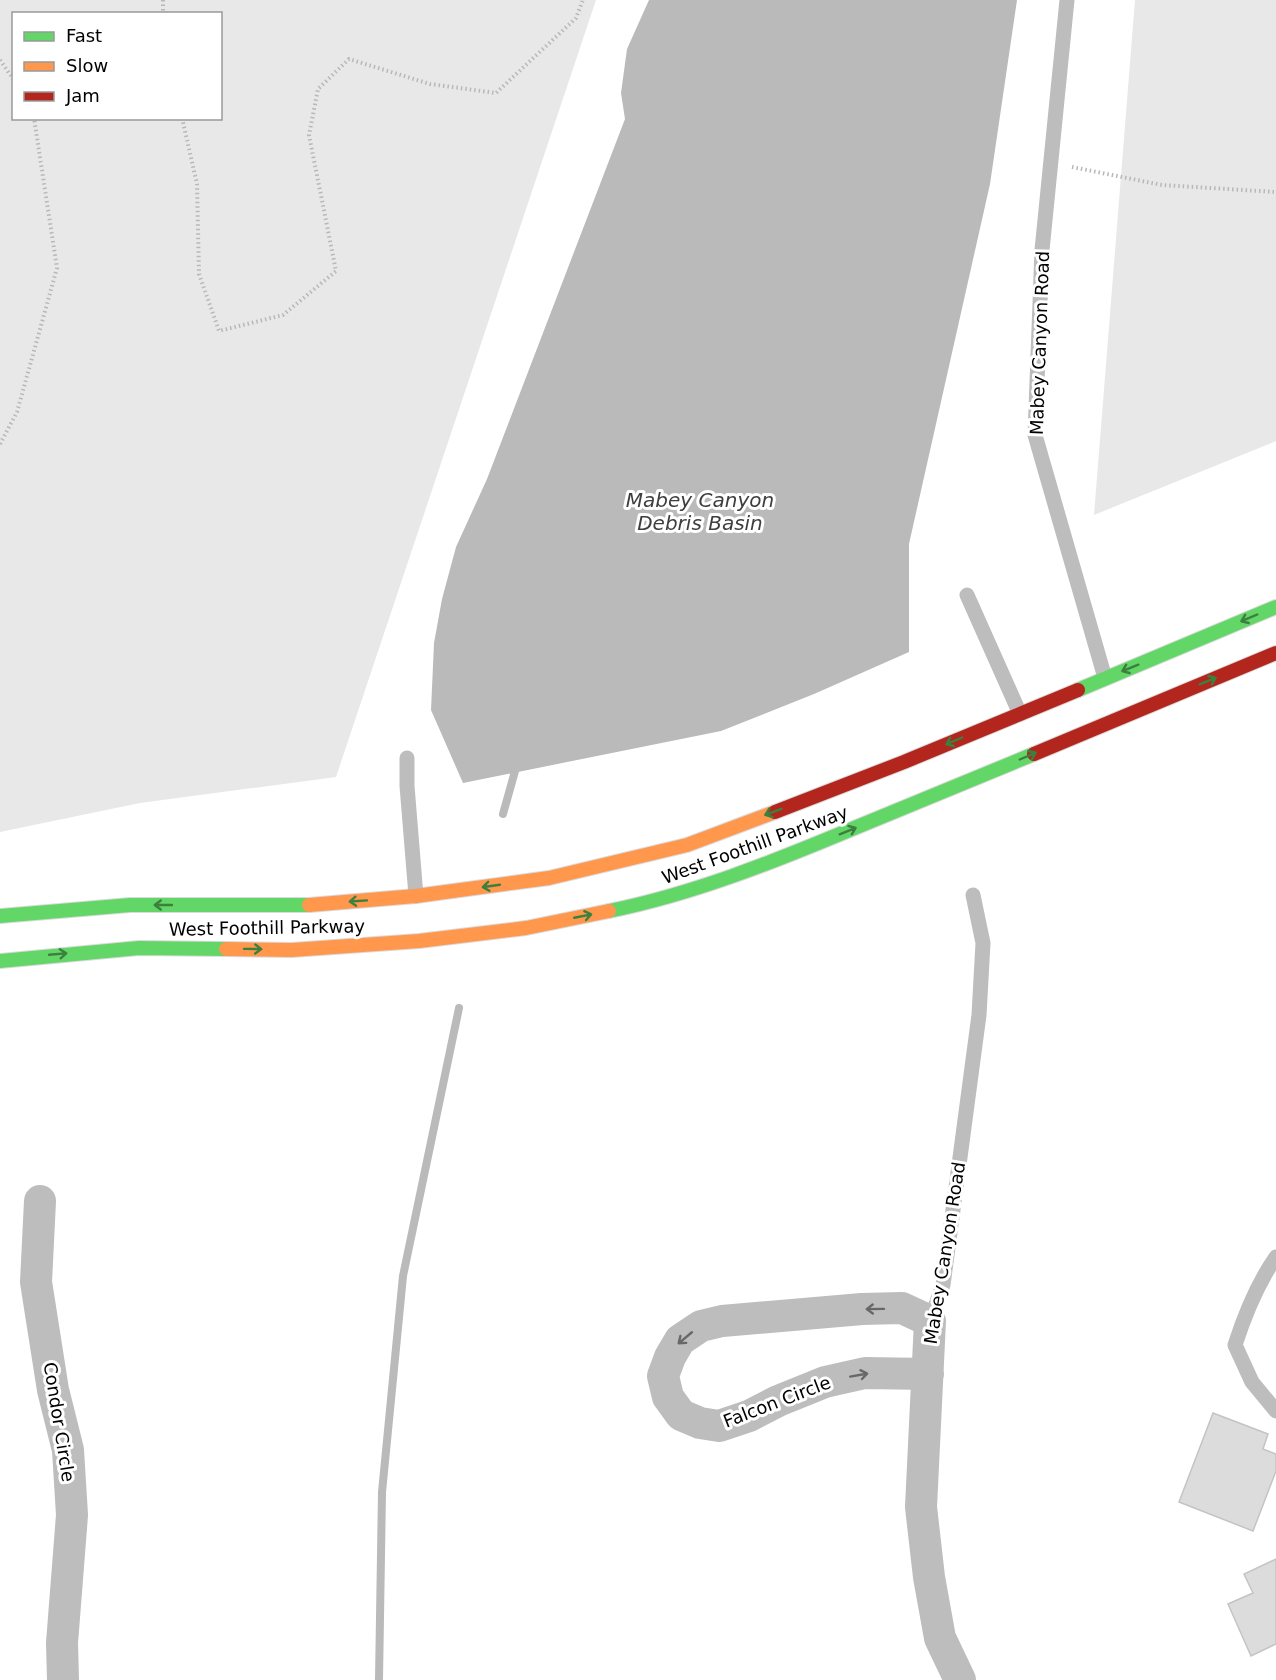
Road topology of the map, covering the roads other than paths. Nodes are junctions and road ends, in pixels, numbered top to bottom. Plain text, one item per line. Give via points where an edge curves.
1 (1066, 0) edge
2 (967, 595) dead end
3 (1276, 607) edge
4 (1276, 653) edge
5 (1105, 678) junction
6 (1084, 701) dead end
7 (1020, 714) junction
8 (407, 759) dead end
9 (828, 822) dead end
10 (785, 857) junction
11 (973, 895) dead end
12 (416, 896) junction
13 (0, 916) edge
14 (0, 960) edge
15 (40, 1201) dead end
16 (1276, 1257) edge
17 (930, 1321) junction
18 (928, 1374) junction
19 (1276, 1411) edge
20 (63, 1680) edge
21 (960, 1680) edge

1 - 5 lane, Mabey Canyon Road via 1042,250 1035,435
2 - 7 lane
3 -> 5 main road, West Foothill Parkway
10 -> 4 main road, West Foothill Parkway
5 - 6 main road
5 - 7 main road, West Foothill Parkway
7 -> 12 main road, West Foothill Parkway via 687,845 549,878
8 - 12 lane
9 - 10 main road
14 -> 10 main road, West Foothill Parkway via 139,948 292,950 526,928 630,907
11 - 17 lane, Mabey Canyon Road via 983,943 980,1015 943,1285
12 -> 13 main road, West Foothill Parkway via 305,905 130,904
15 - 20 street, Condor Circle via 36,1282 68,1450 72,1515 62,1643
16 - 19 lane via 1243,1319 1235,1345 1252,1382
17 - 18 street, Mabey Canyon Road
17 -> 18 street, Falcon Circle via 902,1308 722,1321 701,1326 680,1340 663,1376 668,1397 681,1415 719,1426 825,1382 865,1373
18 - 21 street, Mabey Canyon Road via 921,1507 940,1638

